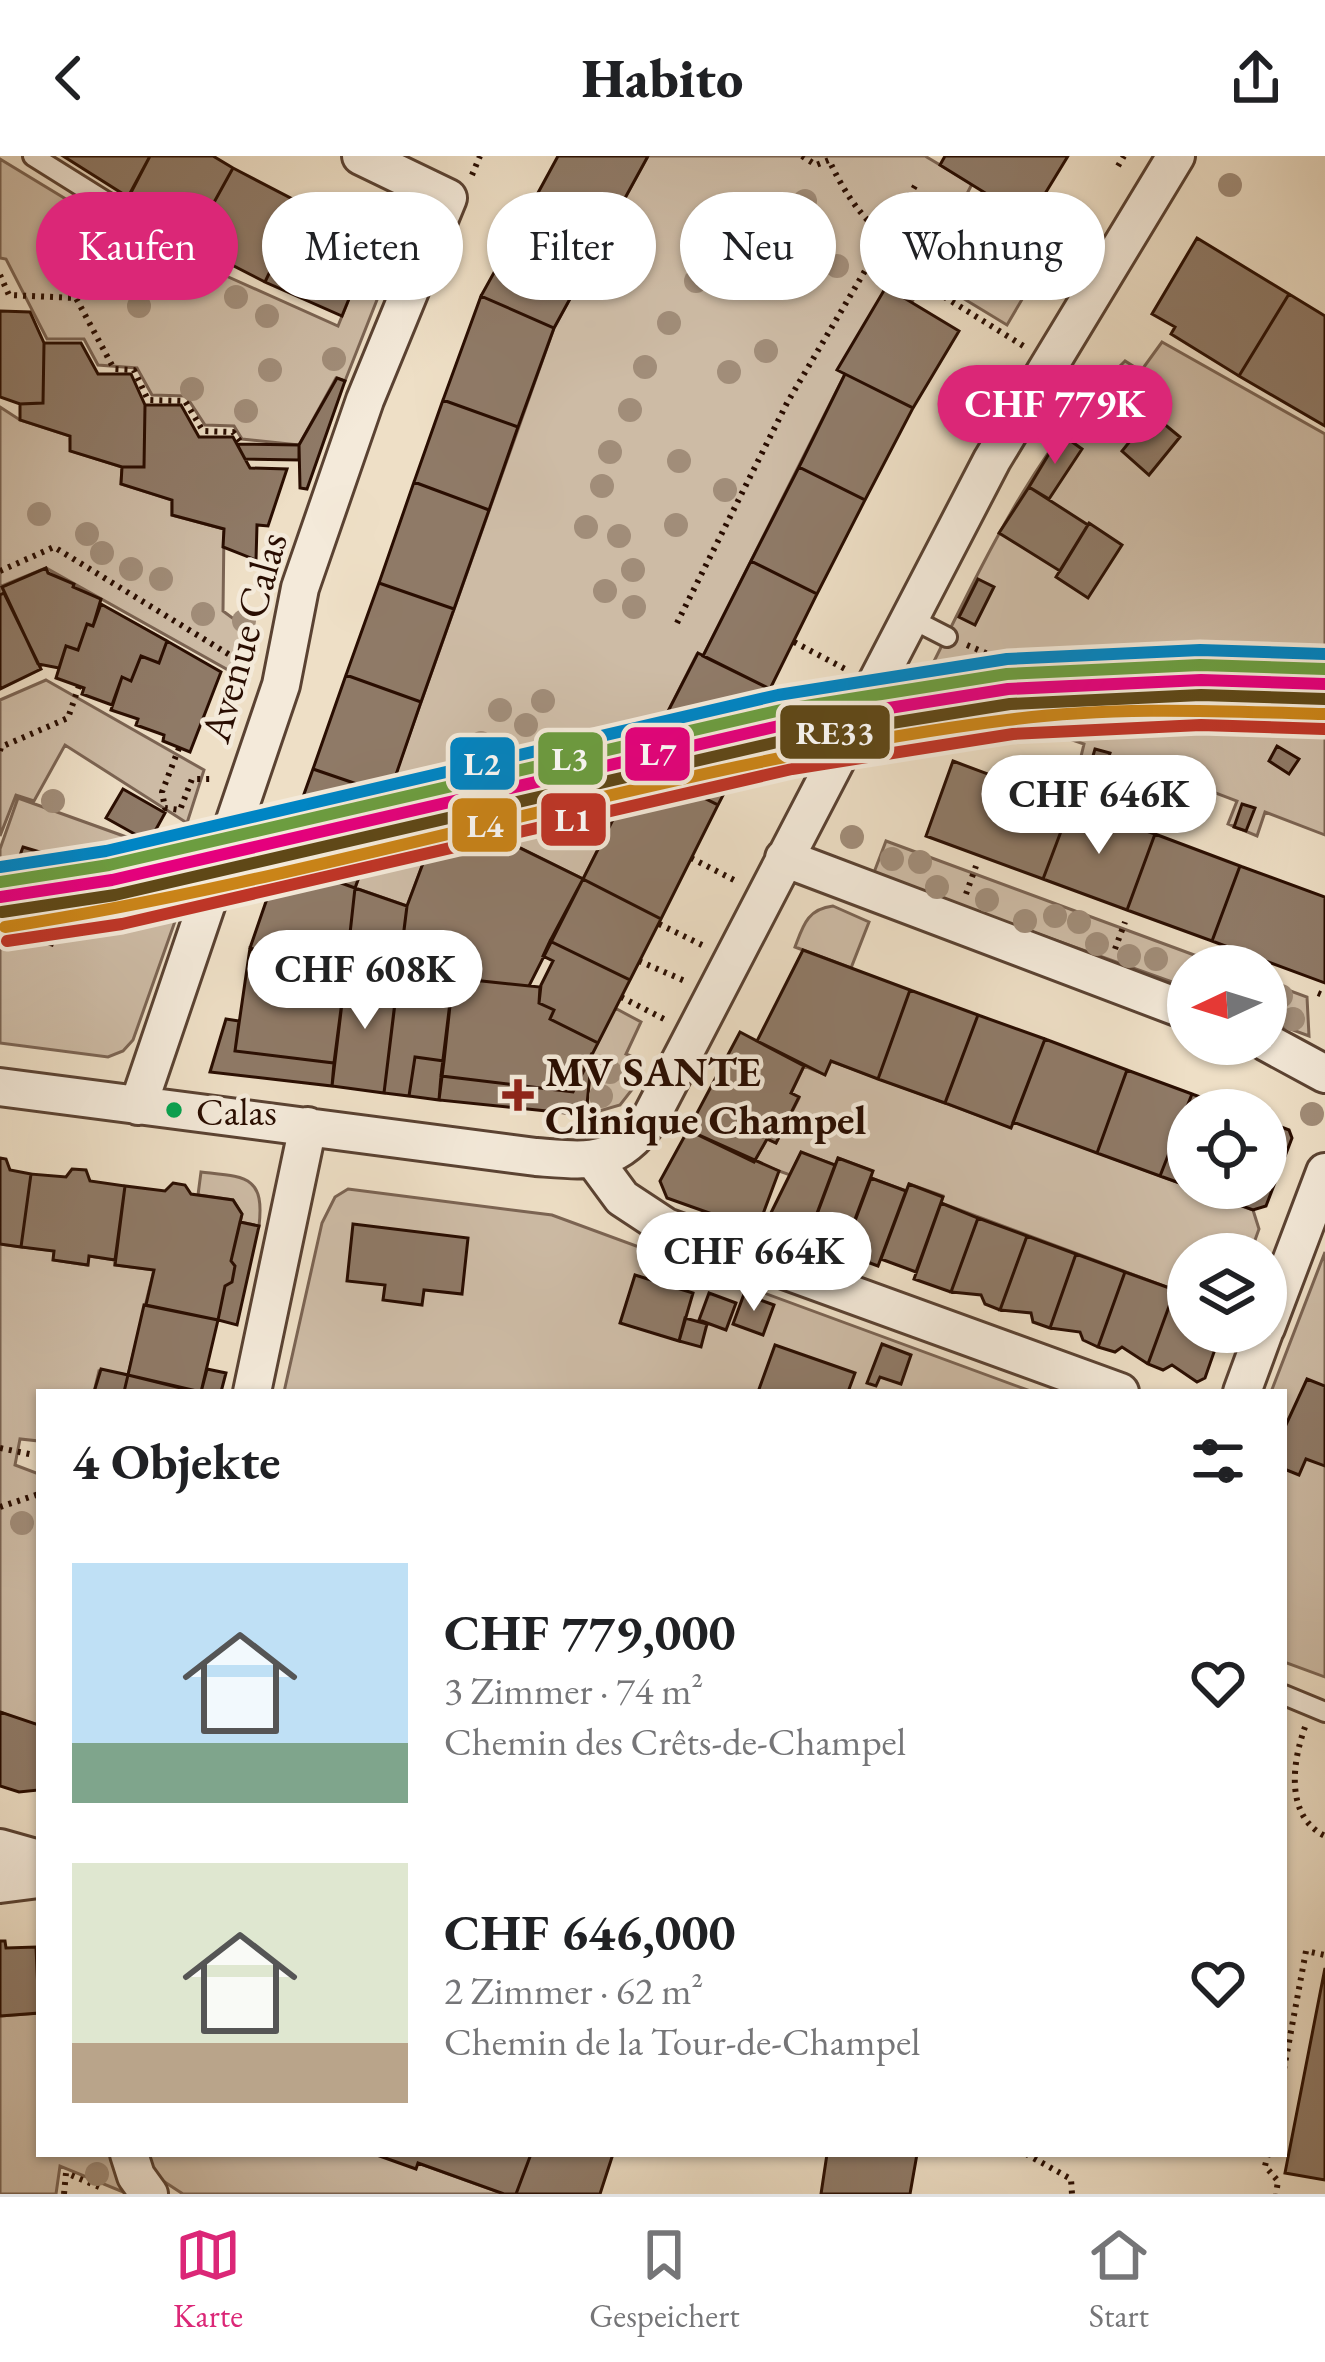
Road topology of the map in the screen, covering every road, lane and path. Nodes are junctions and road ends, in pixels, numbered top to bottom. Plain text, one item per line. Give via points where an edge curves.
1 (33, 156) edge
2 (361, 156) edge
3 (802, 156) edge
4 (1124, 156) edge
5 (1176, 156) edge
6 (1118, 166) dead end
7 (915, 186) dead end
8 (90, 192) edge
9 (911, 192) edge
10 (860, 212) edge
11 (0, 275) edge
12 (860, 278) edge
13 (949, 300) edge
14 (1048, 362) junction
15 (242, 444) dead end
16 (0, 571) edge
17 (908, 617) junction
18 (677, 623) dead end
19 (947, 637) joint
20 (794, 642) dead end
21 (1274, 664) dead end
22 (874, 682) junction
23 (280, 685) junction
24 (79, 686) dead end
25 (0, 748) edge
26 (179, 748) dead end
27 (746, 751) dead end
28 (216, 778) dead end
29 (819, 789) junction
30 (692, 858) dead end
31 (784, 858) junction
32 (766, 895) junction
33 (659, 924) dead end
34 (732, 959) junction
35 (639, 961) dead end
36 (714, 994) junction
37 (621, 997) dead end
38 (1167, 1003) edge
39 (694, 1034) junction
40 (1287, 1053) edge
41 (1325, 1073) edge
42 (0, 1087) edge
43 (138, 1106) junction
44 (308, 1126) junction
45 (593, 1160) junction
46 (1325, 1172) edge
47 (1287, 1272) edge
48 (1256, 1353) edge
49 (253, 1389) edge
50 (1112, 1389) edge
51 (1242, 1389) edge
52 (0, 1448) edge
53 (34, 1455) dead end
54 (36, 1495) edge
55 (0, 1507) edge
56 (1287, 1696) edge
57 (1319, 1709) edge
58 (1325, 1836) edge
59 (0, 1848) edge
60 (36, 1858) edge
61 (36, 1879) edge
62 (0, 1884) edge
63 (1325, 1955) edge
64 (1287, 2053) edge
65 (130, 2157) edge
66 (1031, 2157) edge
67 (1267, 2157) edge
68 (64, 2194) edge
69 (115, 2194) edge
70 (149, 2194) edge
71 (1072, 2194) edge
72 (1276, 2194) edge

1 - 8 lane
2 - 23 street, Avenue Calas via 448,198 307,567
3 - 10 path via 816,165 830,160
4 - 6 path
5 - 14 street
7 - 9 path
11 - 15 path via 9,295 76,298 114,369 134,370 148,400 185,401 203,430 233,431
12 - 18 path via 787,403
13 - 14 path
14 - 17 street
16 - 23 path via 54,547
17 - 19 lane
17 - 22 street
19 - 21 path via 1026,670 1227,707 1258,694
20 - 22 path
22 - 29 street
23 - 43 street, Avenue Calas
24 - 25 path via 68,718
26 - 28 path via 162,792 165,808 180,810 192,779
27 - 29 path
29 - 31 street
30 - 32 path
31 - 32 street
31 - 38 street
32 - 34 street
33 - 34 path
34 - 36 street
35 - 36 path
36 - 39 street
37 - 39 path
39 - 45 street via 635,1140
40 - 41 street
42 - 43 street
43 - 44 street
44 - 45 street
44 - 49 street
45 - 50 street via 632,1206 666,1227
46 - 47 street
48 - 51 street
52 - 53 path
54 - 55 path
56 - 57 lane
57 - 58 path via 1296,1765 1296,1791 1306,1823
59 - 60 street
61 - 62 street
63 - 64 path via 1306,1952
65 - 70 street
66 - 71 path via 1071,2179
67 - 72 path
68 - 69 path via 66,2173

